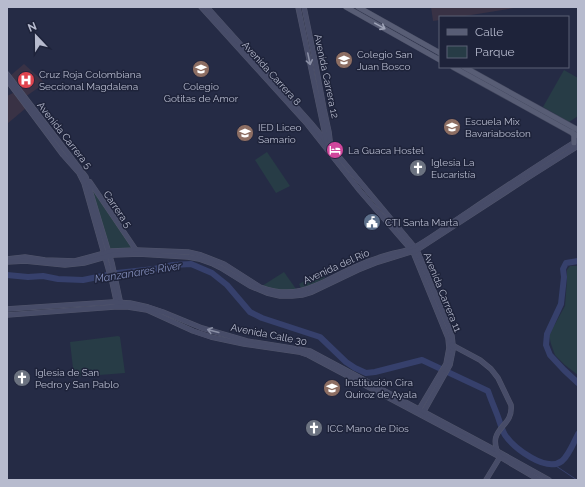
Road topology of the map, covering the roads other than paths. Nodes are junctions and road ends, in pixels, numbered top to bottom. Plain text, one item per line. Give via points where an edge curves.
1 (201, 7) edge
2 (206, 7) edge
3 (298, 7) edge
4 (304, 7) edge
5 (346, 7) edge
6 (358, 7) edge
7 (439, 52) edge
8 (439, 59) edge
9 (455, 68) edge
10 (466, 68) edge
11 (7, 74) edge
12 (7, 80) edge
13 (578, 130) edge
14 (571, 132) junction
15 (578, 136) edge
16 (577, 143) edge
17 (328, 144) junction
18 (331, 150) junction
19 (86, 177) junction
20 (136, 250) junction
21 (413, 250) junction
22 (107, 254) junction
23 (7, 259) edge
24 (7, 262) edge
25 (117, 294) junction
26 (109, 302) junction
27 (130, 303) junction
28 (119, 305) junction
29 (7, 309) edge
30 (7, 315) edge
31 (451, 345) junction
32 (420, 412) junction
33 (496, 451) junction
34 (500, 457) junction
35 (486, 480) edge
36 (539, 480) edge
37 (549, 480) edge

1 - 18 main road, Avenida Carrera 8
2 - 17 main road, Avenida Carrera 8
3 -> 17 main road, Avenida Carrera 12
4 - 18 main road, Avenida Carrera 12
5 -> 8 main road
6 - 7 main road
9 - 14 main road
10 - 13 main road
11 - 19 main road, Avenida Carrera 5
12 - 22 main road, Avenida Carrera 5 via 79,173
14 - 15 main road
14 - 16 main road
16 - 21 main road, Avenida del Río via 520,177
17 - 18 main road, Avenida Carrera 12
18 - 21 main road, Avenida Carrera 11
19 - 20 main road, Carrera 5
19 - 22 main road, Avenida Carrera 5
20 - 21 main road, Avenida del Río via 188,252 224,264 260,287 290,292 309,289 376,258
20 - 22 main road, Avenida del Río
21 - 22 main road, Avenida del Río via 358,270 312,292 292,296 258,290 200,259
21 - 31 main road, Avenida Carrera 11 via 452,336
22 - 23 main road, Avenida del Río via 75,261
22 - 24 main road, Avenida del Río via 75,265
22 - 25 main road, Avenida Carrera 5
25 - 26 main road
25 - 27 main road
25 - 28 main road, Avenida Carrera 5
26 - 28 main road, Avenida Calle 30
26 - 29 main road, Avenida Calle 30
27 - 28 main road, Avenida Calle 30
32 -> 27 main road, Avenida Calle 30 via 310,351 247,341 202,328 156,309
28 - 30 main road, Avenida Calle 30
28 - 32 main road, Avenida Calle 30 via 146,310 211,337 308,355
31 - 32 main road, Avenida Carrera 11 via 453,350 448,364
31 - 33 main road via 480,360 491,369 511,405 512,410 507,422 494,443
32 - 33 main road, Avenida Calle 30
32 - 34 main road, Avenida Calle 30
33 - 34 main road
33 - 37 main road, Avenida Calle 30
34 - 35 main road
34 - 36 main road, Avenida Calle 30

